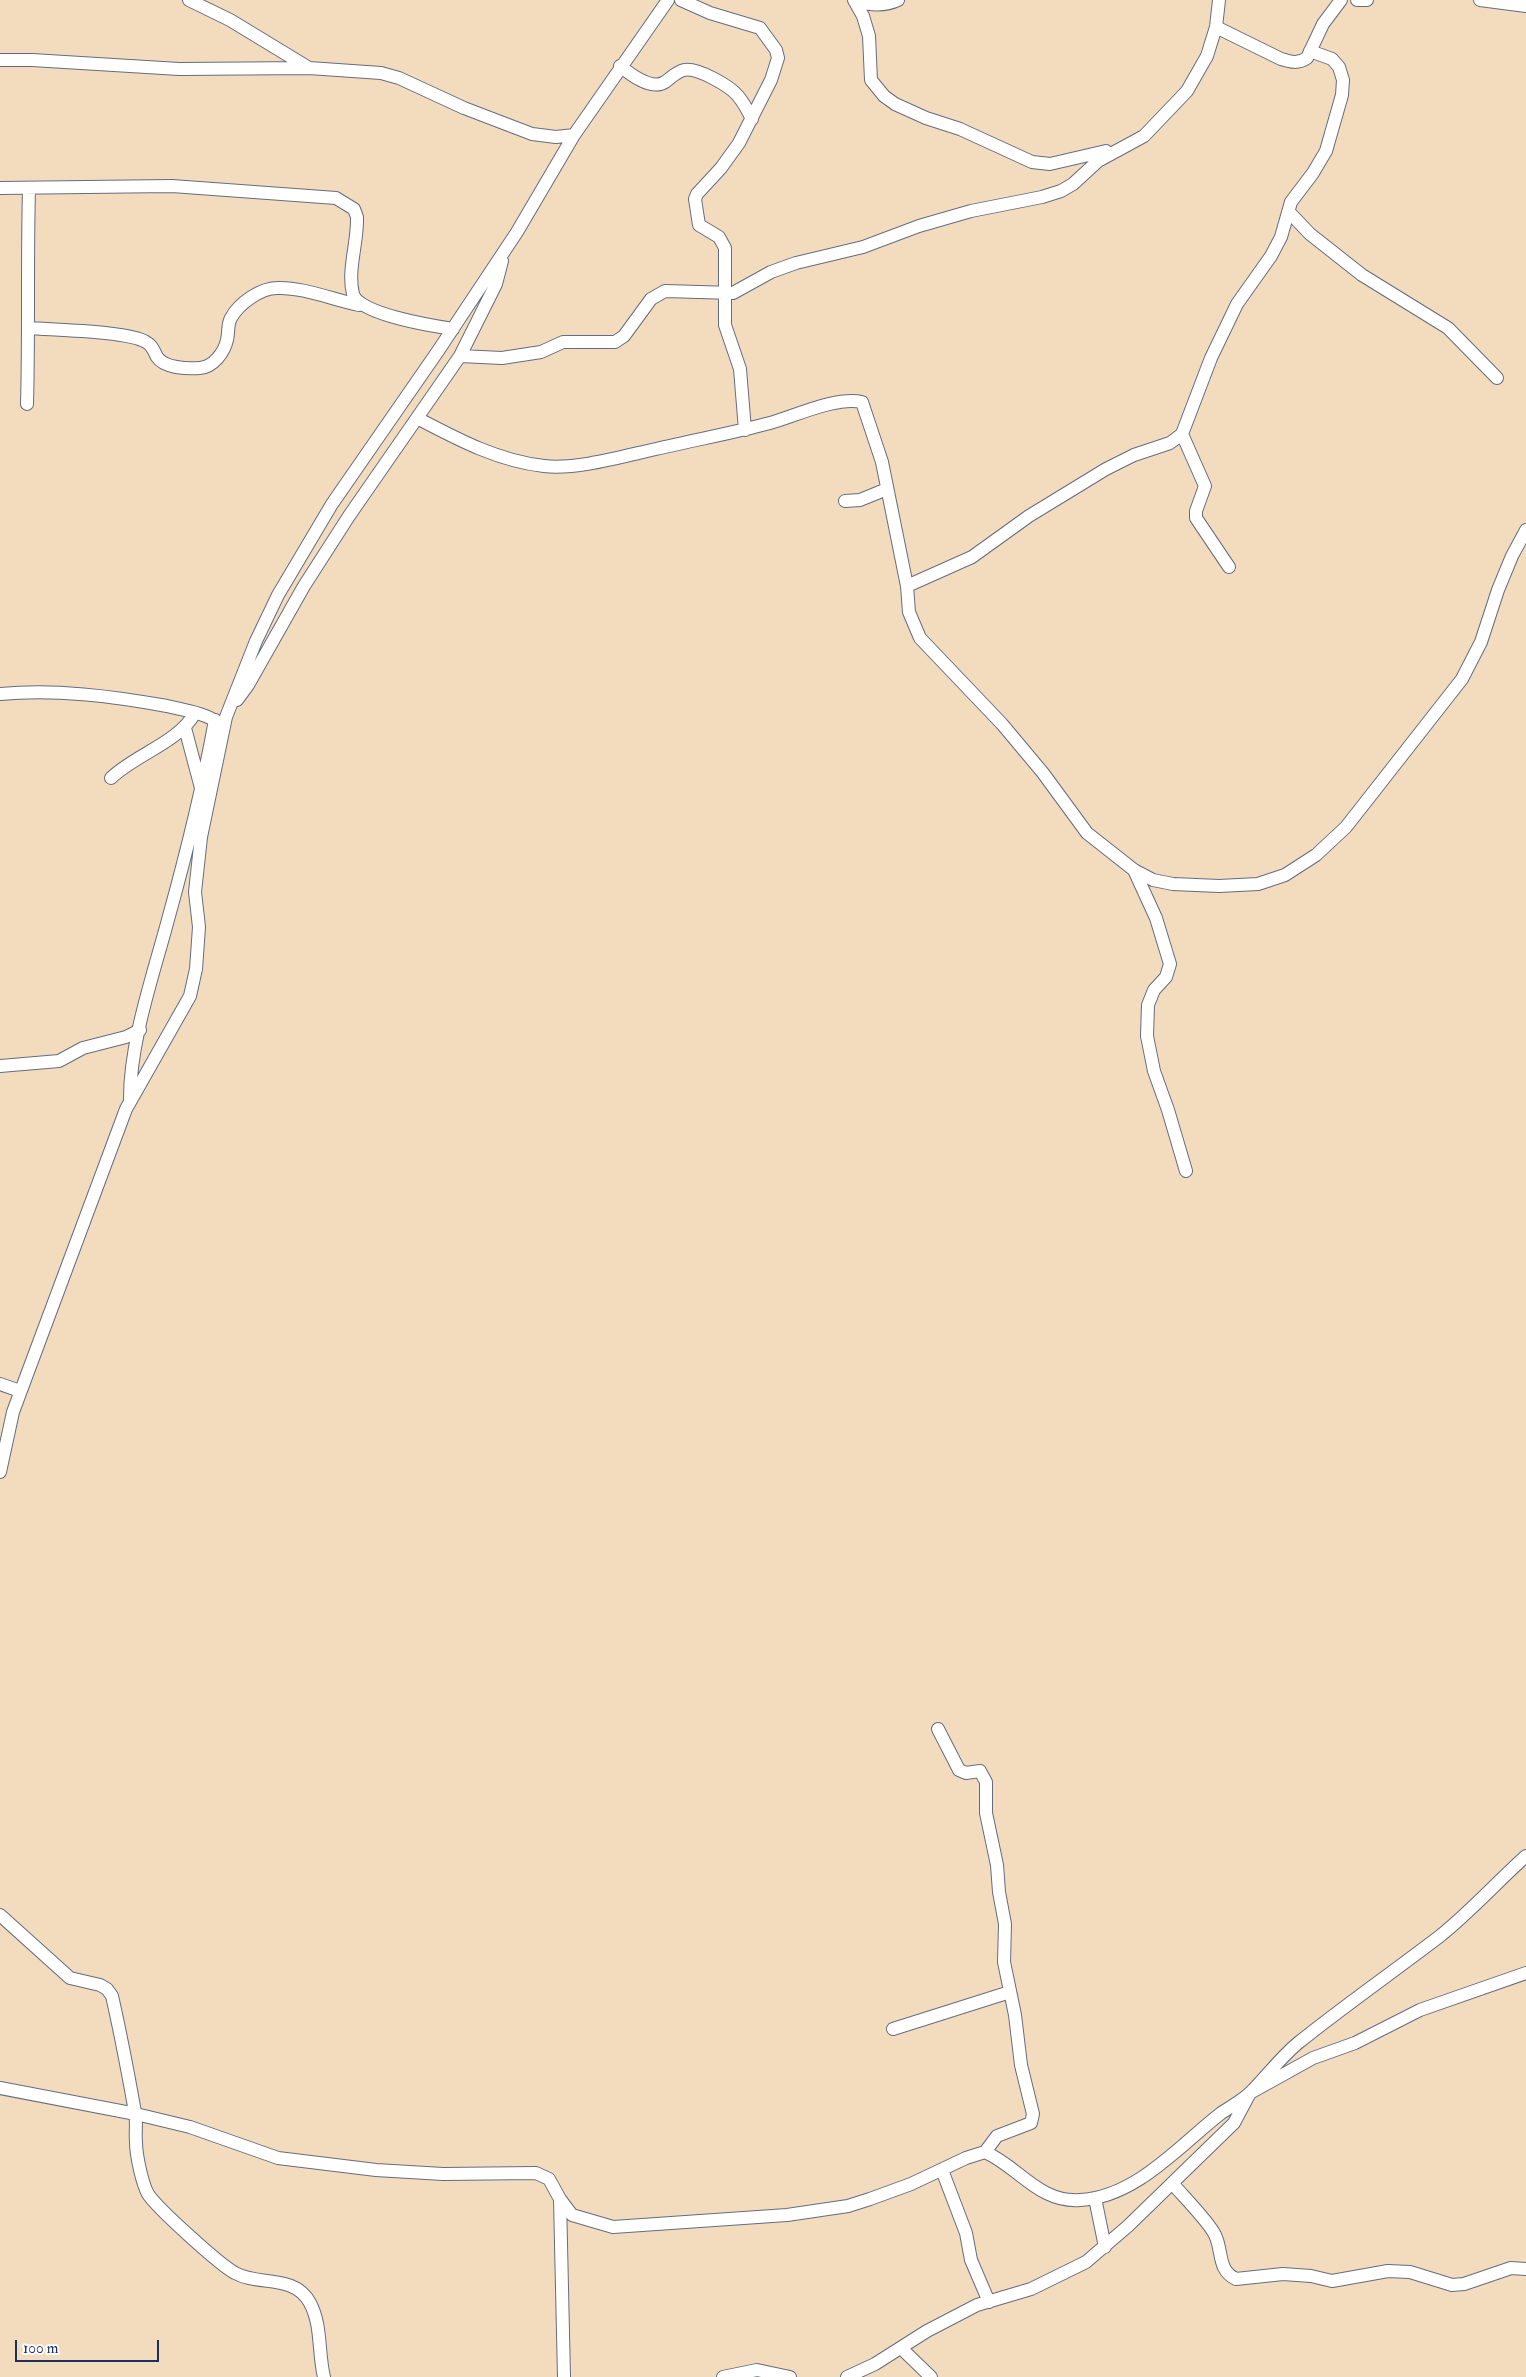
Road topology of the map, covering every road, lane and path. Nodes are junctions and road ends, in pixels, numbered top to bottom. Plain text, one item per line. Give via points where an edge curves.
1 (189, 0) edge
2 (668, 0) edge
3 (681, 0) edge
4 (898, 0) edge
5 (1219, 0) edge
6 (1341, 0) edge
7 (1357, 0) edge
8 (1367, 0) edge
9 (1480, 0) edge
10 (854, 1) edge
11 (1526, 6) edge
12 (1216, 27) junction
13 (1310, 51) junction
14 (0, 60) edge
15 (620, 66) junction
16 (309, 68) junction
17 (752, 119) junction
18 (574, 135) junction
19 (1121, 149) junction
20 (0, 188) edge
21 (29, 189) junction
22 (1289, 212) junction
23 (503, 253) junction
24 (725, 294) junction
25 (359, 305) junction
26 (29, 328) junction
27 (453, 329) junction
28 (460, 356) junction
29 (1497, 378) dead end
30 (27, 404) dead end
31 (417, 418) junction
32 (745, 430) junction
33 (1182, 434) junction
34 (887, 489) junction
35 (845, 501) dead end
36 (1526, 530) edge
37 (1229, 567) dead end
38 (907, 586) junction
39 (0, 694) edge
40 (228, 710) junction
41 (195, 712) junction
42 (219, 723) junction
43 (184, 728) junction
44 (111, 778) dead end
45 (205, 795) junction
46 (1134, 870) junction
47 (140, 1030) junction
48 (0, 1066) edge
49 (130, 1102) junction
50 (1186, 1171) dead end
51 (0, 1384) edge
52 (20, 1391) junction
53 (0, 1472) edge
54 (938, 1729) dead end
55 (1526, 1856) edge
56 (0, 1916) edge
57 (1526, 1973) edge
58 (1010, 1992) junction
59 (893, 2029) dead end
60 (0, 2088) edge
61 (1250, 2093) junction
62 (136, 2114) junction
63 (985, 2152) junction
64 (942, 2170) junction
65 (1172, 2183) junction
66 (1095, 2198) junction
67 (560, 2199) junction
68 (1105, 2247) junction
69 (1526, 2269) edge
70 (989, 2302) junction
71 (902, 2349) junction
72 (324, 2377) edge
73 (564, 2377) edge
74 (723, 2377) edge
75 (790, 2377) edge
76 (847, 2377) edge
77 (931, 2377) edge

1 - 16 street via 230,20
2 - 15 street
3 - 17 street via 723,18 760,28 776,50 778,58 771,80
4 - 10 street via 885,4
5 - 12 street
6 - 13 street via 1323,24
7 - 8 street
9 - 11 street
10 - 19 street via 869,36 871,80 895,104 1032,162 1050,164
12 - 13 street via 1252,47 1292,62 1307,58
12 - 19 street via 1206,56 1187,90 1149,132
13 - 22 street via 1332,58 1339,67 1343,80 1342,95 1326,151 1296,195
14 - 16 street via 179,69
15 - 17 street via 636,78 655,83 663,83 676,72 687,69 705,74 737,94
15 - 18 street
16 - 18 street via 390,75 532,134
17 - 24 street via 721,168 695,199 700,225 718,236 725,248
18 - 23 street
19 - 24 street via 1098,161 1073,184 1042,198 971,211 863,247 796,263
20 - 21 street
21 - 25 street via 172,186 336,198 354,209 357,217 352,283 353,296
21 - 26 street via 26,265
22 - 29 street via 1310,234 1362,275 1448,328
22 - 33 street via 1271,256 1234,311
23 - 27 street
23 - 28 street via 496,284
24 - 28 street via 665,290 651,299 624,336 615,342 563,342 541,352 510,357
24 - 32 street via 725,325 740,369
25 - 26 street via 283,288 261,292 232,316 228,340 221,354 213,364 201,368 169,365 158,359 145,341 98,333
25 - 27 street via 383,314
26 - 30 street
27 - 40 street via 332,504 278,595
28 - 31 street
31 - 32 street via 484,451 556,467 608,460
31 - 40 street via 349,516 304,586 248,685
32 - 34 street via 816,408 849,401 862,402 872,427
33 - 37 street via 1205,486 1196,518
33 - 38 street via 1170,443 1106,469 1029,516 972,557
34 - 35 street via 860,500
34 - 38 street
36 - 46 street via 1498,590 1481,642 1462,679 1346,827 1316,855 1285,875 1258,884 1172,884 1153,880
38 - 46 street via 909,612 922,641 1002,724 1088,832
39 - 41 street via 109,696
40 - 42 street
41 - 42 street
41 - 43 street
42 - 45 street
43 - 44 street via 132,760
43 - 45 street
45 - 47 street via 156,959
45 - 49 street via 195,892 199,927 196,969 190,996
46 - 50 street via 1156,918 1170,964 1166,977 1154,990 1148,1005 1147,1036 1151,1062
47 - 48 street via 83,1048 59,1061
47 - 49 street via 130,1073
49 - 52 street
51 - 52 street
52 - 53 street
54 - 58 street via 959,1770 966,1773 980,1770 984,1775 986,1813 1005,1924 1004,1957
55 - 61 street via 1441,1935 1356,1996 1296,2046 1269,2070
56 - 62 street via 70,1978 100,1985 112,1996
57 - 61 street via 1420,2010 1355,2043 1313,2058
58 - 59 street
58 - 63 street via 1033,2118 1031,2123 997,2136
60 - 62 street
61 - 65 street via 1234,2122
61 - 66 street via 1132,2183
62 - 67 street via 208,2133 278,2158 443,2174 536,2173 549,2179
62 - 72 street via 137,2154 148,2193 165,2213 230,2270 246,2278 282,2282 310,2302 320,2338
63 - 64 street
63 - 66 street via 1054,2198
64 - 67 street via 848,2206 713,2221 613,2227 572,2215
64 - 70 street via 966,2233 971,2260
65 - 68 street
65 - 69 street via 1215,2234 1223,2267 1236,2279 1284,2274 1332,2281 1388,2271 1410,2272 1452,2285 1511,2268
66 - 68 street
67 - 73 street
68 - 70 street via 1086,2262 1031,2289
70 - 71 street via 927,2331
71 - 76 street
71 - 77 street
74 - 75 street via 758,2370

